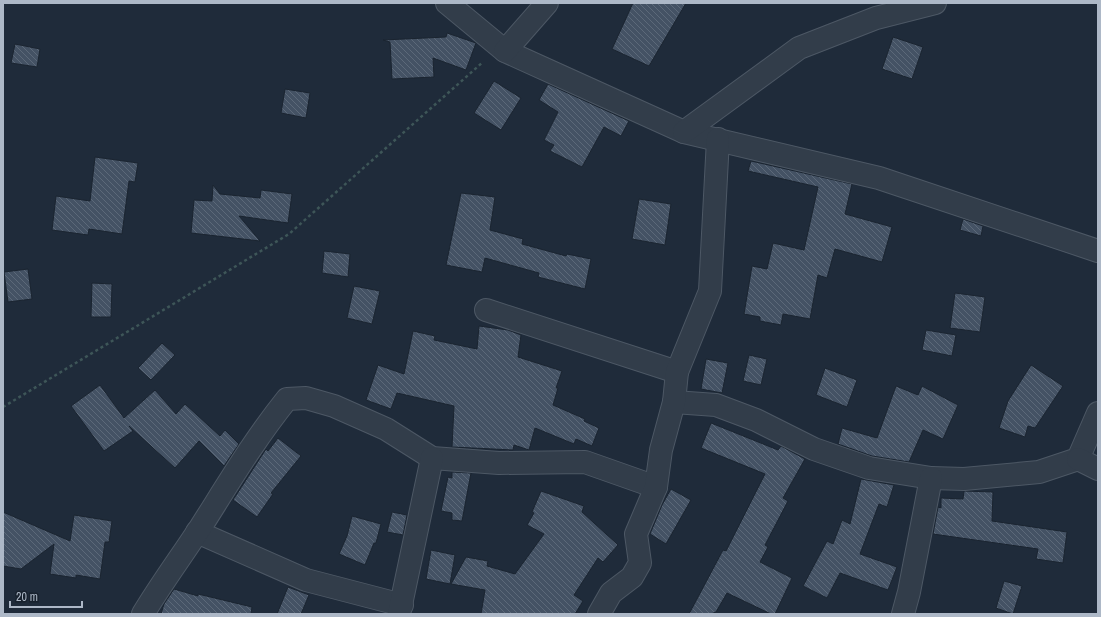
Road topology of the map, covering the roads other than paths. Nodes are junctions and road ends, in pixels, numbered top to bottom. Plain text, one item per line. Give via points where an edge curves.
1 (447, 3) edge
2 (547, 3) edge
3 (935, 3) edge
4 (505, 51) junction
5 (684, 132) junction
6 (718, 139) junction
7 (1098, 251) edge
8 (486, 310) dead end
9 (677, 372) junction
10 (674, 402) junction
11 (1098, 413) edge
12 (432, 458) junction
13 (1078, 458) junction
14 (1098, 469) edge
15 (931, 478) junction
16 (656, 487) junction
17 (197, 532) junction
18 (401, 610) edge
19 (143, 614) edge
20 (599, 614) edge
21 (903, 614) edge

1 - 4 street
2 - 4 street
3 - 5 street via 876,18 799,48
4 - 5 street
5 - 6 street
6 - 7 street via 879,178
6 - 9 street via 710,291
8 - 9 street
9 - 10 street
10 - 15 street via 716,405 756,420 814,449 869,468
10 - 16 street via 661,450
11 - 13 street
12 - 16 street via 499,463 585,462
12 - 17 street via 386,429 334,406 306,398 286,399 266,424
12 - 18 street
13 - 14 street
13 - 15 street via 1039,472 964,479
15 - 21 street
16 - 20 street via 636,534 640,563 632,577 611,593
17 - 18 street via 306,580
17 - 19 street

